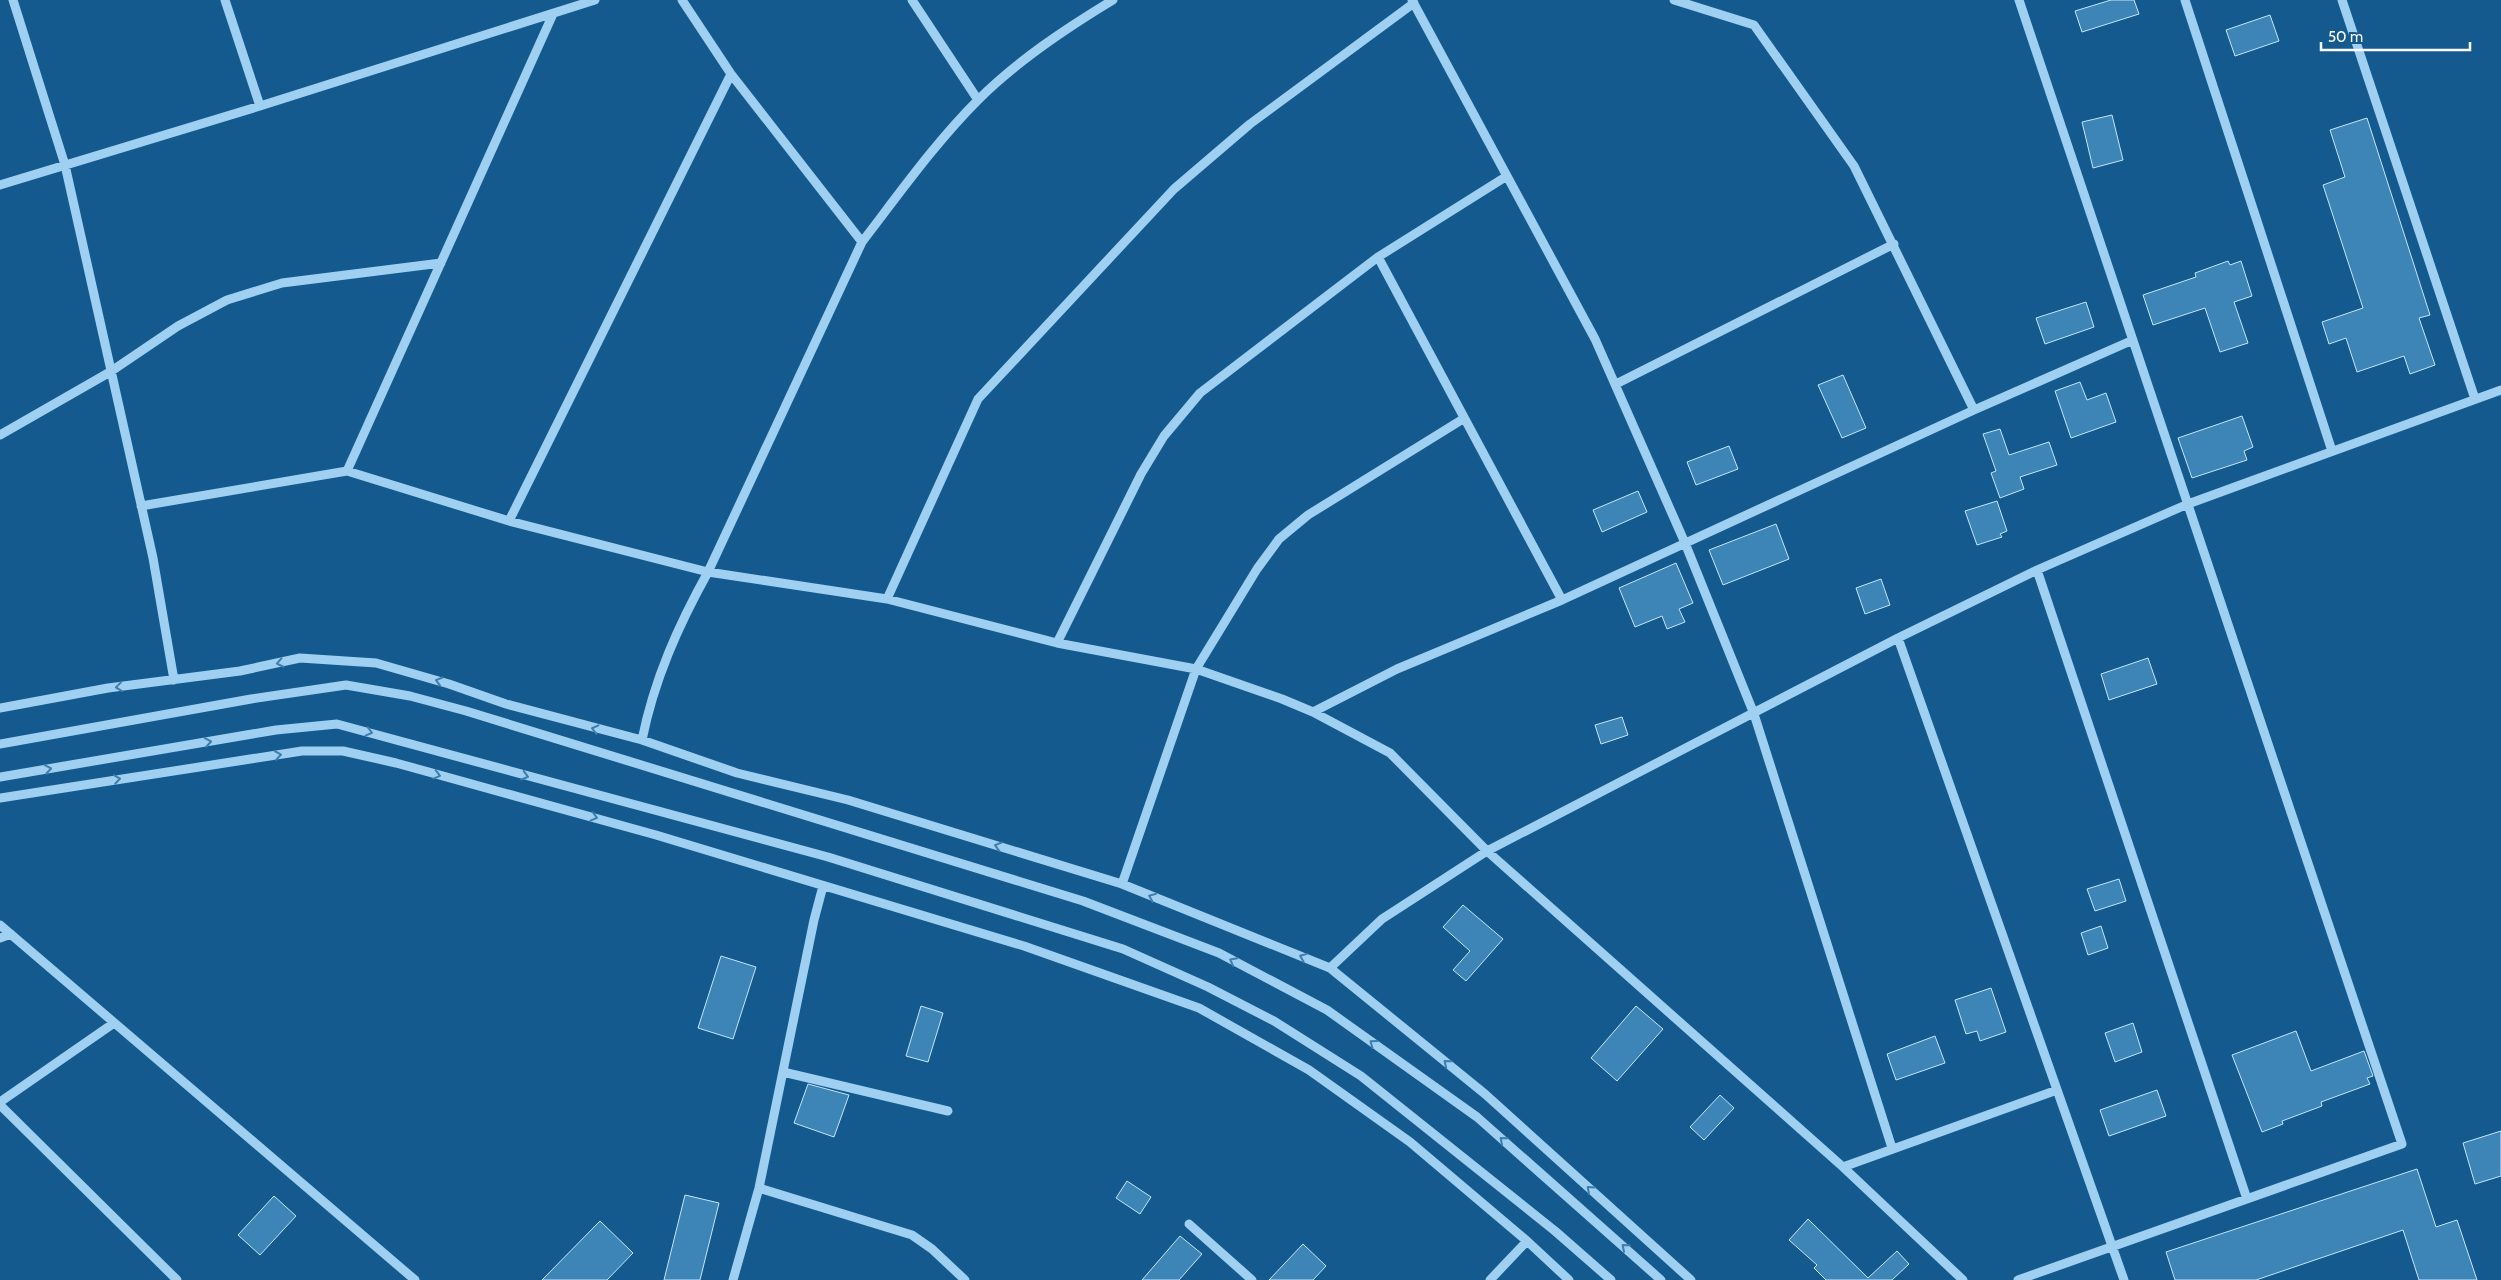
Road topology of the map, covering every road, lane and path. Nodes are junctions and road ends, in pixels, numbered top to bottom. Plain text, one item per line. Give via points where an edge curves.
1 (13, 0) edge
2 (225, 0) edge
3 (595, 0) edge
4 (682, 0) edge
5 (912, 0) edge
6 (1113, 0) edge
7 (1674, 0) edge
8 (2019, 0) edge
9 (2185, 0) edge
10 (2342, 0) edge
11 (1413, 2) edge
12 (553, 14) junction
13 (731, 74) junction
14 (978, 100) junction
15 (260, 106) junction
16 (65, 165) junction
17 (1507, 176) junction
18 (0, 186) edge
19 (862, 242) junction
20 (1894, 244) junction
21 (1378, 257) junction
22 (441, 263) junction
23 (2133, 340) junction
24 (110, 372) junction
25 (1616, 384) junction
26 (2501, 390) edge
27 (2475, 399) junction
28 (1974, 410) junction
29 (1463, 419) junction
30 (0, 435) edge
31 (2332, 451) junction
32 (347, 471) junction
33 (2188, 504) junction
34 (141, 506) junction
35 (509, 521) junction
36 (1685, 543) junction
37 (2037, 570) junction
38 (708, 572) junction
39 (887, 599) junction
40 (1562, 600) junction
41 (1898, 638) junction
42 (1056, 643) junction
43 (1196, 669) junction
44 (174, 680) junction
45 (0, 708) edge
46 (1313, 712) junction
47 (1754, 714) junction
48 (642, 740) junction
49 (0, 744) edge
50 (0, 777) edge
51 (0, 798) edge
52 (1487, 851) junction
53 (1122, 884) junction
54 (824, 886) junction
55 (0, 925) edge
56 (11, 934) junction
57 (0, 938) edge
58 (1330, 968) junction
59 (114, 1023) junction
60 (783, 1072) junction
61 (2057, 1090) junction
62 (0, 1103) edge
63 (948, 1111) dead end
64 (1892, 1148) junction
65 (1843, 1167) junction
66 (759, 1188) junction
67 (2247, 1199) junction
68 (1189, 1224) dead end
69 (1526, 1241) junction
70 (2112, 1247) junction
71 (177, 1280) edge
72 (414, 1280) edge
73 (733, 1280) edge
74 (965, 1280) edge
75 (1252, 1280) edge
76 (1490, 1280) edge
77 (1569, 1280) edge
78 (1612, 1280) edge
79 (1661, 1280) edge
80 (1691, 1280) edge
81 (1963, 1280) edge
82 (2018, 1280) edge
83 (2124, 1280) edge

1 - 16 street
2 - 15 street
3 - 12 street
4 - 13 street
5 - 14 street
6 - 14 street via 1039,49
7 - 20 street via 1754,25 1854,166
8 - 23 street
9 - 31 street
10 - 27 street
11 - 17 street
11 - 39 street via 1250,124 1174,190 978,400
12 - 15 street
12 - 22 street
13 - 19 street
13 - 35 street
14 - 19 street via 916,170
15 - 16 street
16 - 18 street
16 - 24 street
17 - 21 street
17 - 25 street
19 - 38 street
20 - 25 street
20 - 28 street
21 - 29 street
21 - 42 street via 1200,394 1164,436 1141,474
22 - 24 street via 282,283 227,300 178,326
22 - 32 street
23 - 28 street
23 - 33 street
24 - 30 street
24 - 34 street
25 - 36 street
26 - 27 street
27 - 31 street
28 - 36 street
29 - 40 street
29 - 43 street via 1308,515 1279,539
31 - 33 street
32 - 34 street
32 - 35 street
33 - 37 street
33 - 67 street via 2402,1144
34 - 44 street via 162,598
35 - 38 street
36 - 40 street
36 - 47 street
37 - 41 street
37 - 67 street
38 - 39 street
38 - 48 street via 661,669
39 - 42 street
40 - 46 street via 1397,669
41 - 47 street
41 - 61 street
42 - 43 street
43 - 46 street
43 - 53 street
44 -> 45 street via 108,688
48 -> 44 street via 506,704 376,663 300,658
46 - 52 street via 1390,753
47 - 52 street
47 - 64 street
53 -> 48 street via 848,800 737,773
79 -> 49 street via 1477,1117 1327,1010 1219,953 1083,901 466,711 410,696 346,685
50 -> 78 street via 276,730 337,724 828,858 1123,949 1274,1021 1361,1076
51 -> 54 street via 302,751 343,751 647,832
52 - 58 street via 1382,919
52 - 65 street
58 -> 53 street
54 - 60 street
54 - 69 street via 1024,946 1199,1008 1309,1070 1410,1142
55 - 56 street
56 - 57 street
56 - 59 street
80 -> 58 street via 1485,1094
59 - 62 street
59 - 72 street
60 - 63 street
60 - 66 street
61 - 64 street
61 - 70 street
62 - 71 street
64 - 65 street
65 - 81 street
66 - 73 street
66 - 74 street via 912,1235
67 - 70 street
68 - 75 street
69 - 76 street
69 - 77 street
70 - 82 street
70 - 83 street

